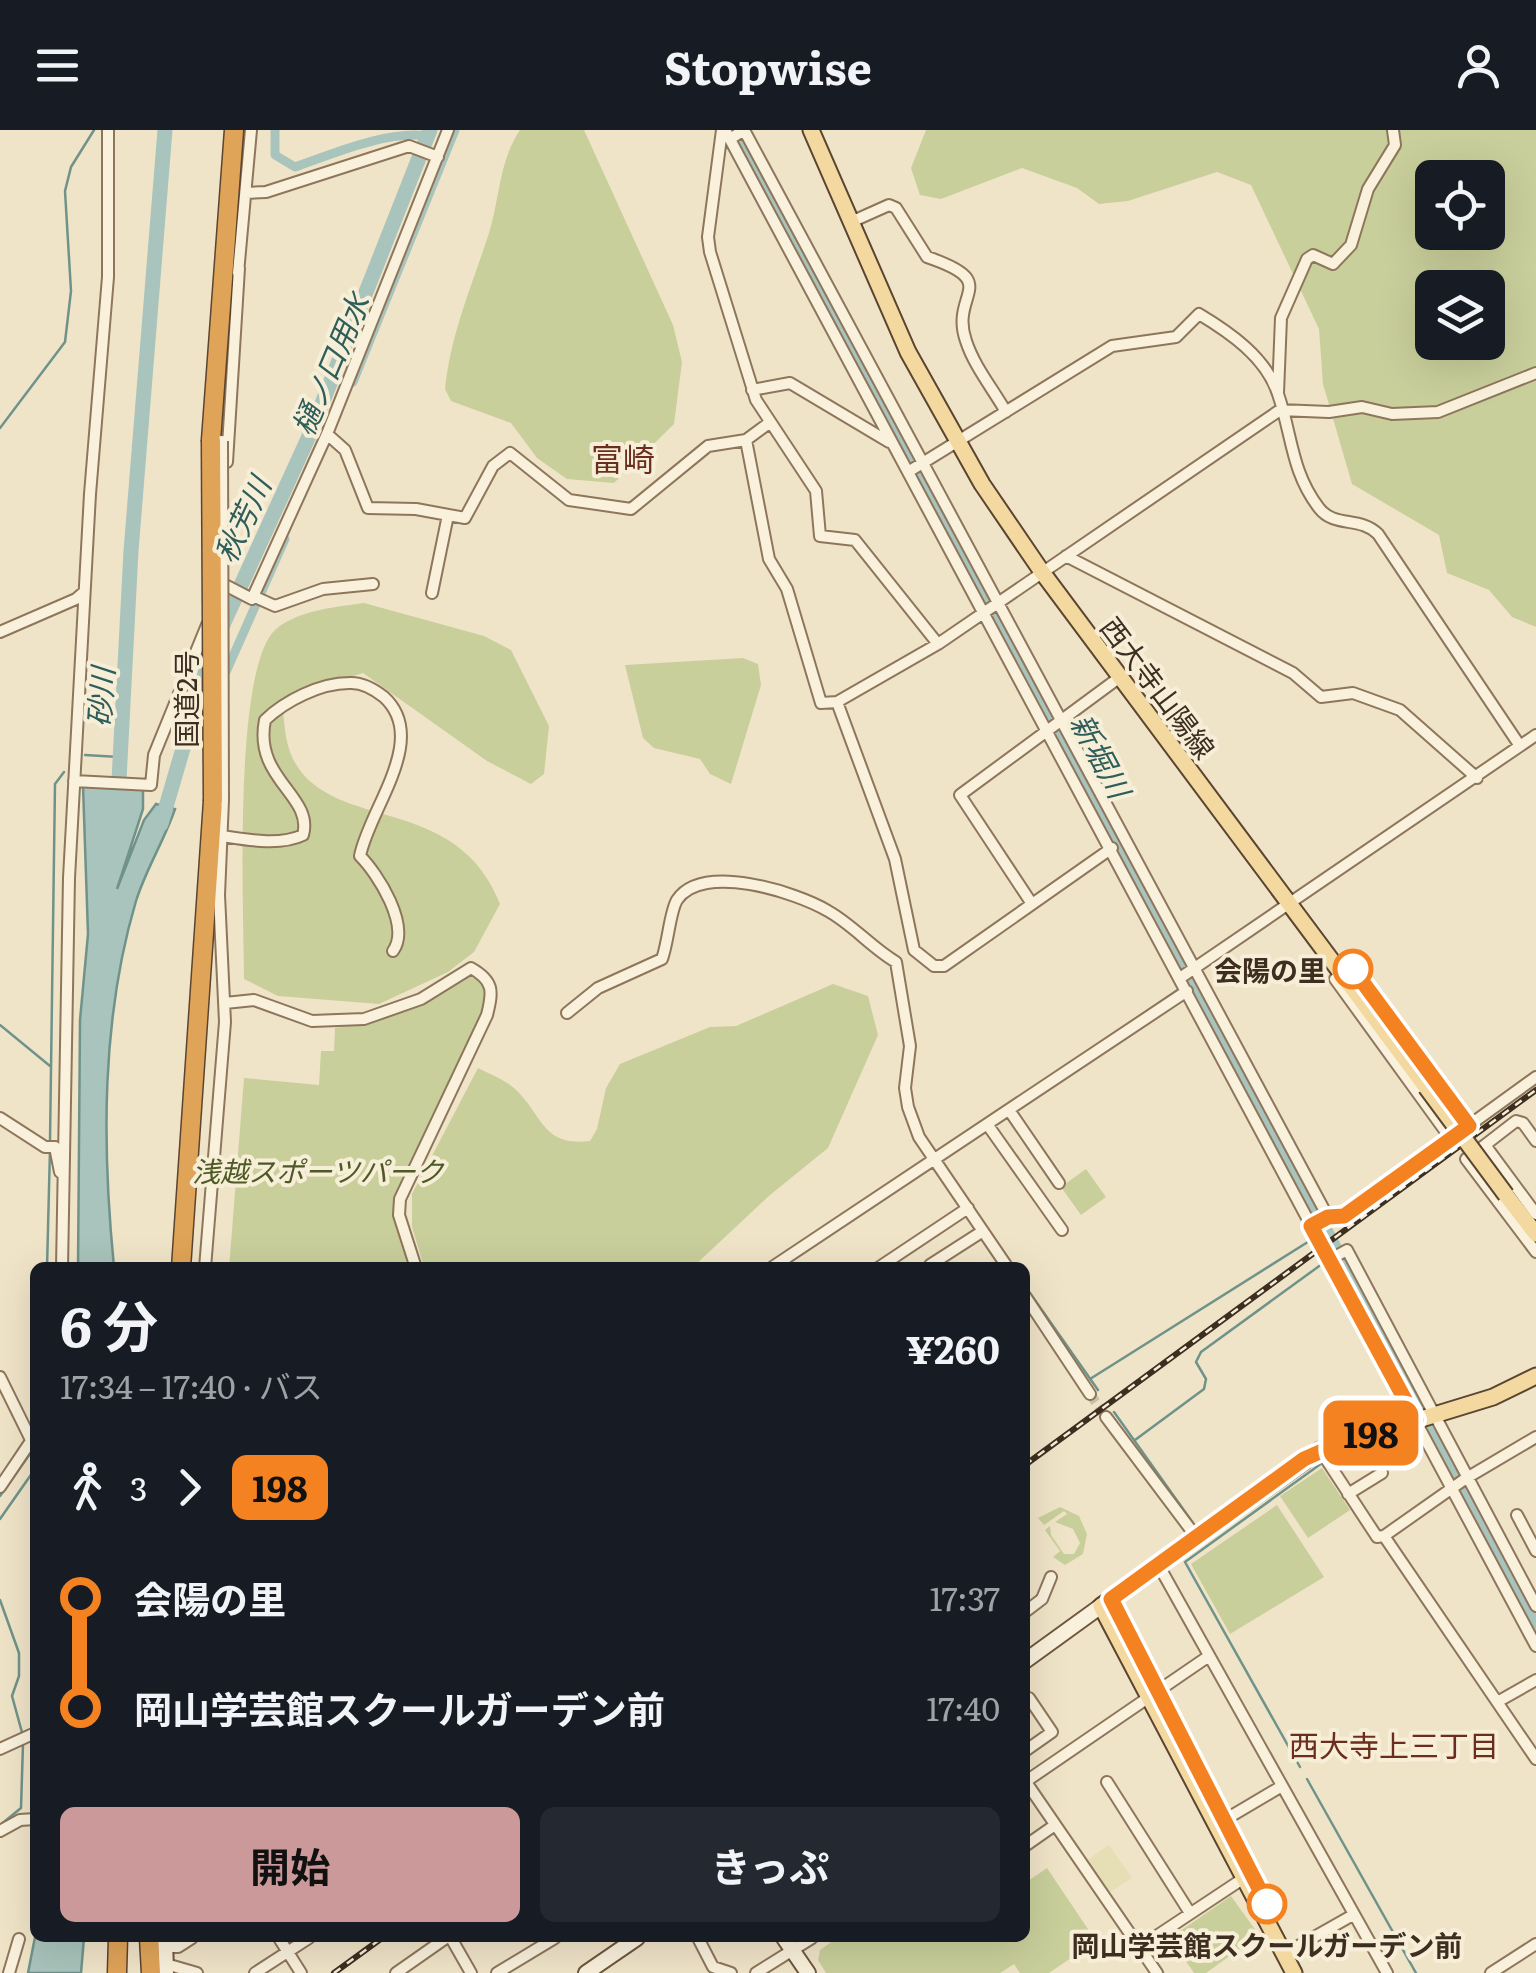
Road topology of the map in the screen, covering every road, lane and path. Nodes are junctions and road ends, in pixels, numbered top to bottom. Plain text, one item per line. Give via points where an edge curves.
1 (108, 130) edge
2 (234, 130) edge
3 (251, 130) edge
4 (448, 130) edge
5 (811, 130) edge
6 (1394, 130) edge
7 (730, 134) edge
8 (438, 157) junction
9 (246, 193) junction
10 (851, 222) junction
11 (240, 268) junction
12 (814, 275) junction
13 (1536, 373) edge
14 (752, 390) junction
15 (1278, 392) junction
16 (1280, 410) junction
17 (1006, 412) junction
18 (768, 423) junction
19 (330, 436) junction
20 (746, 440) junction
21 (216, 441) junction
22 (891, 443) junction
23 (958, 444) junction
24 (916, 468) junction
25 (448, 514) junction
26 (1066, 556) junction
27 (1042, 572) junction
28 (373, 584) dead end
29 (226, 585) junction
30 (84, 592) junction
31 (432, 593) dead end
32 (255, 598) junction
33 (996, 602) junction
34 (982, 610) junction
35 (0, 632) edge
36 (938, 644) junction
37 (1120, 677) junction
38 (837, 702) junction
39 (1053, 724) junction
40 (1536, 734) edge
41 (1520, 746) junction
42 (1477, 778) junction
43 (74, 781) junction
44 (1087, 788) junction
45 (218, 800) junction
46 (222, 836) junction
47 (1112, 848) junction
48 (1032, 904) junction
49 (1290, 904) junction
50 (393, 950) dead end
51 (914, 950) junction
52 (896, 962) junction
53 (1188, 973) junction
54 (1342, 974) junction
55 (1187, 991) junction
56 (225, 1003) junction
57 (567, 1014) dead end
58 (1226, 1027) junction
59 (1212, 1035) junction
60 (1536, 1077) edge
61 (1009, 1110) junction
62 (0, 1118) edge
63 (988, 1124) junction
64 (1469, 1126) junction
65 (1451, 1139) junction
66 (1536, 1141) edge
67 (1485, 1145) junction
68 (935, 1159) junction
69 (1059, 1183) dead end
70 (66, 1190) junction
71 (1304, 1193) junction
72 (968, 1208) junction
73 (1536, 1214) edge
74 (1327, 1217) junction
75 (1313, 1225) junction
76 (1062, 1230) dead end
77 (982, 1231) junction
78 (1536, 1234) edge
79 (1536, 1252) edge
80 (1336, 1256) junction
81 (62, 1262) edge
82 (181, 1262) edge
83 (205, 1262) edge
84 (414, 1262) edge
85 (780, 1262) edge
86 (887, 1262) edge
87 (935, 1262) edge
88 (1004, 1262) edge
89 (1370, 1295) junction
90 (1030, 1304) edge
91 (1355, 1304) junction
92 (1536, 1376) edge
93 (0, 1377) edge
94 (1090, 1394) tunnel mouth
95 (1434, 1415) junction
96 (1106, 1418) tunnel mouth
97 (1416, 1420) junction
98 (1536, 1438) edge
99 (30, 1439) edge
100 (30, 1449) edge
101 (1320, 1450) junction
102 (1382, 1473) dead end
103 (1466, 1479) junction
104 (0, 1487) edge
105 (1454, 1488) junction
106 (1348, 1494) junction
107 (1517, 1516) dead end
108 (1384, 1536) junction
109 (1197, 1538) junction
110 (1534, 1545) edge
111 (1159, 1566) junction
112 (1051, 1577) dead end
113 (1106, 1603) junction
114 (1536, 1606) edge
115 (1030, 1608) edge
116 (1536, 1646) edge
117 (1209, 1656) junction
118 (1030, 1657) edge
119 (1536, 1680) edge
120 (1154, 1694) junction
121 (1030, 1699) edge
122 (1498, 1701) junction
123 (27, 1736) edge
124 (1030, 1747) edge
125 (0, 1749) edge
126 (1536, 1759) edge
127 (1030, 1779) edge
128 (1107, 1782) dead end
129 (1282, 1786) junction
130 (1030, 1789) edge
131 (30, 1819) edge
132 (1220, 1823) junction
133 (1056, 1825) junction
134 (0, 1831) edge
135 (1030, 1843) edge
136 (1249, 1878) junction
137 (1190, 1913) junction
138 (1353, 1915) junction
139 (19, 1939) dead end
140 (114, 1942) edge
141 (115, 1942) edge
142 (156, 1942) edge
143 (281, 1942) edge
144 (303, 1942) edge
145 (443, 1942) edge
146 (451, 1942) edge
147 (537, 1942) edge
148 (631, 1942) edge
149 (700, 1942) edge
150 (788, 1943) edge
151 (1536, 1944) edge
152 (1140, 1947) junction
153 (287, 1952) junction
154 (1288, 1952) junction
155 (412, 1968) edge
156 (1508, 1969) edge
157 (157, 1971) edge
158 (9, 1973) edge
159 (109, 1973) edge
160 (117, 1973) edge
161 (198, 1973) edge
162 (254, 1973) edge
163 (301, 1973) edge
164 (396, 1973) edge
165 (471, 1973) edge
166 (497, 1973) edge
167 (586, 1973) edge
168 (731, 1973) edge
169 (756, 1973) edge
170 (808, 1973) edge
171 (1157, 1973) edge
172 (1294, 1973) edge
173 (1304, 1973) edge
174 (1387, 1973) edge
175 (1491, 1973) edge

1 - 30 street via 108,278
2 - 21 highway, 国道2号
3 - 9 street
4 - 8 street
5 - 10 main road, 西大寺山陽線
6 - 15 street via 1396,145 1368,189 1351,244 1333,264 1313,255 1307,259 1281,318
7 - 12 street
7 - 14 street via 708,237
8 - 9 street via 408,146
8 - 19 street
9 - 11 street
10 - 17 street via 896,208 926,257 966,275 964,339
10 - 23 main road, 西大寺山陽線 via 908,352
11 - 21 street via 227,302
11 - 29 street
12 - 22 street
12 - 24 street
13 - 16 street via 1438,412
14 - 18 street
14 - 22 street via 790,384
15 - 16 street
15 - 17 street via 1239,338 1198,314 1176,338 1112,346
16 - 26 street
16 - 41 street via 1294,467 1309,495 1330,519 1358,520 1378,534
17 - 23 street
18 - 20 street
18 - 36 street via 816,491 820,536 855,540
19 - 25 street via 344,450 368,508
19 - 32 street
20 - 25 street via 708,446 631,509 570,500 510,453 493,466 465,518
20 - 38 street via 770,559 787,589 820,704
21 - 45 highway, 国道2号, bridge
22 - 24 street
23 - 24 street
23 - 27 main road, 西大寺山陽線
24 - 33 street
24 - 34 street
25 - 31 street
26 - 27 street
26 - 42 street via 1293,673 1321,697 1352,693 1400,710
27 - 33 street
27 - 37 main road, 西大寺山陽線
28 - 32 street via 323,589 275,606
29 - 32 street
29 - 43 street via 154,755 151,785
30 - 35 street
30 - 43 street
33 - 34 street
33 - 39 street
34 - 36 street
34 - 39 street
36 - 38 street
37 - 39 street
37 - 49 main road, 西大寺山陽線
38 - 51 street via 895,859
39 - 44 street
39 - 44 street
39 - 48 street via 960,795
40 - 41 street
41 - 42 street
42 - 49 street
43 - 70 street via 63,1084
44 - 47 street
44 - 53 street
45 - 46 street
45 - 82 highway, 国道2号
46 - 50 street via 249,841 303,835 307,818 266,758 265,720 324,687 354,682 375,690 392,704 402,733 360,856 387,890 399,939
46 - 56 street
47 - 48 street
47 - 53 street
48 - 51 street via 944,966
49 - 53 street
49 - 54 main road, 西大寺山陽線
51 - 52 street
52 - 57 street via 828,911 791,894 710,880 677,900 662,959 598,988
52 - 68 street via 910,1046 908,1106
53 - 55 street
53 - 58 street
54 - 64 street via 1354,970
54 - 65 street via 1335,984
54 - 78 main road, 西大寺山陽線, bridge
55 - 59 street
55 - 61 street
56 - 83 street
56 - 84 street via 254,1000 331,1023 386,1014 460,971 471,968 486,976 493,992 488,1015 400,1199
58 - 59 street
58 - 71 street
59 - 71 street
60 - 64 street
61 - 63 street
61 - 69 street
62 - 70 street via 49,1147
63 - 68 street
63 - 76 street
64 - 65 street
65 - 74 street via 1344,1216
66 - 67 street via 1516,1122
67 - 73 street
67 - 79 street via 1466,1159
68 - 72 street
68 - 85 street
70 - 81 street
71 - 74 street
71 - 75 street
72 - 77 street
72 - 86 street
74 - 75 street
75 - 80 street
77 - 87 street
77 - 88 street
80 - 89 street
80 - 91 street
89 - 91 street
89 - 95 street
90 - 94 street
91 - 97 street
92 - 95 main road
93 - 99 street
95 - 97 main road
95 - 103 street
96 - 109 street
97 - 101 main road
97 - 105 street
98 - 103 street
100 - 104 street
101 - 106 street
101 - 109 main road
102 - 106 street
103 - 105 street
103 - 114 street
105 - 108 street
105 - 116 street
106 - 108 street via 1376,1537
107 - 110 street
108 - 122 street
109 - 111 main road
111 - 113 main road
111 - 117 street
112 - 115 street via 1042,1600
113 - 118 street
113 - 120 main road
117 - 120 street
117 - 129 street
119 - 122 street
120 - 127 street
120 - 132 main road
121 - 124 street via 1052,1732
122 - 126 street
123 - 125 street
128 - 137 street
129 - 132 street
129 - 138 street
130 - 133 street
131 - 134 street
132 - 136 main road
133 - 135 street
133 - 152 street
136 - 137 street
136 - 154 main road
137 - 152 street
138 - 154 street
138 - 174 street
139 - 158 street
140 - 159 street
141 - 160 highway
142 - 157 highway
143 - 153 street
144 - 153 street
145 - 155 street
146 - 165 street
147 - 166 street
148 - 167 street
149 - 168 street via 713,1966
150 - 169 street
150 - 170 street
151 - 156 street
152 - 171 street
153 - 162 street
153 - 163 street
154 - 172 main road
154 - 173 main road
155 - 164 street
156 - 175 street
157 - 161 street

